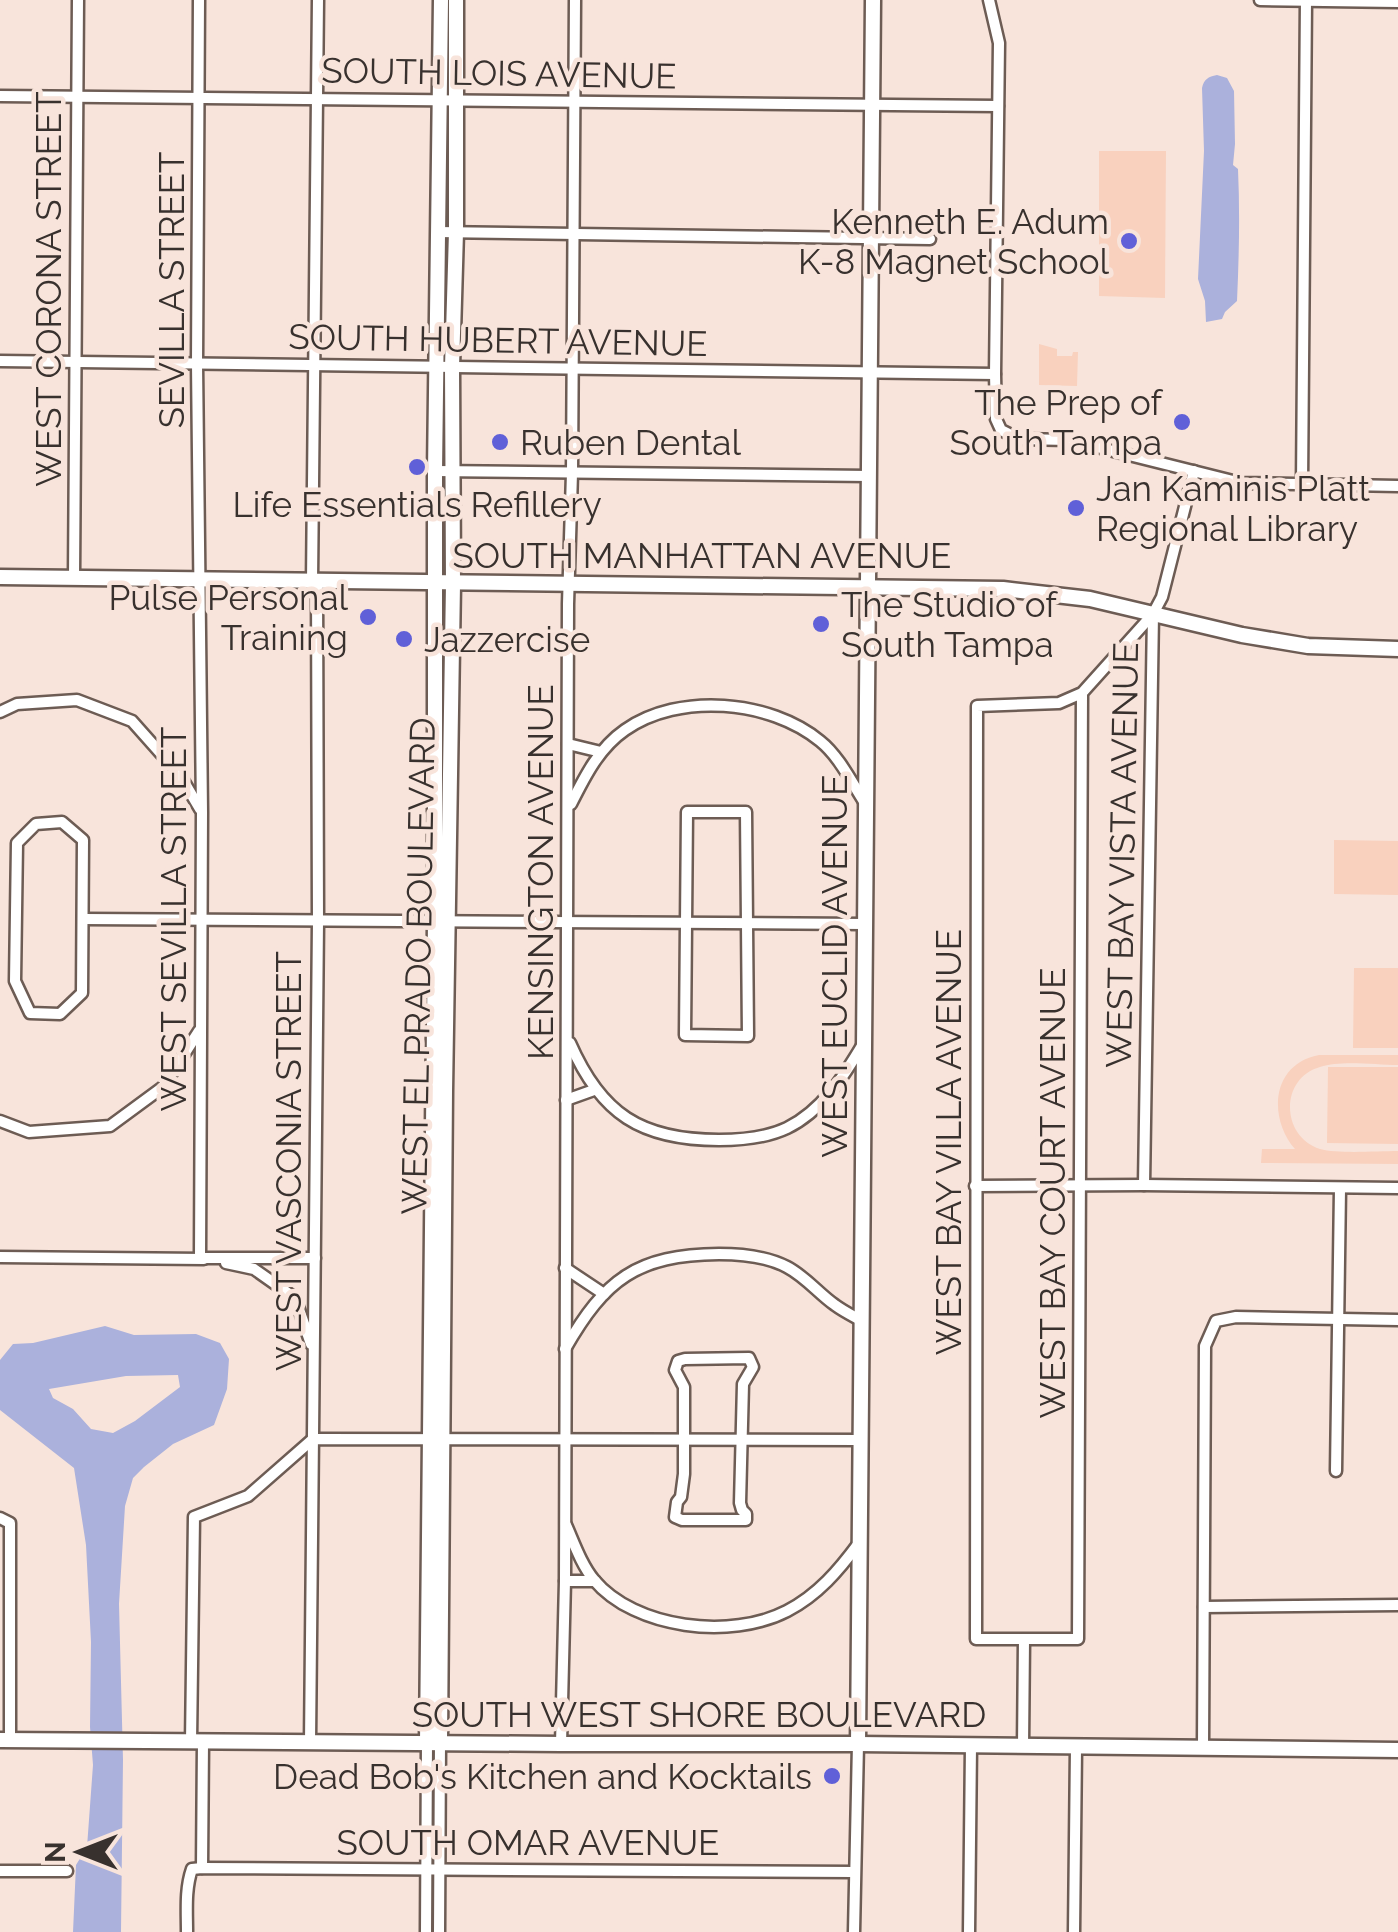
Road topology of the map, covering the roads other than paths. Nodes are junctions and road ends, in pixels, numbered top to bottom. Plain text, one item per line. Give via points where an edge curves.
1 (78, 0) edge
2 (199, 0) edge
3 (318, 0) edge
4 (441, 0) edge
5 (456, 0) edge
6 (575, 0) edge
7 (874, 0) edge
8 (989, 0) edge
9 (1260, 0) edge
10 (1306, 0) edge
11 (1398, 2) edge
12 (0, 96) edge
13 (77, 96) junction
14 (198, 98) junction
15 (318, 99) junction
16 (448, 99) junction
17 (575, 102) junction
18 (873, 104) junction
19 (998, 106) junction
20 (437, 232) junction
21 (456, 232) junction
22 (574, 234) junction
23 (871, 239) junction
24 (930, 239) dead end
25 (0, 361) edge
26 (75, 362) junction
27 (197, 364) junction
28 (316, 366) junction
29 (444, 366) junction
30 (573, 368) junction
31 (870, 373) junction
32 (996, 374) junction
33 (1194, 471) junction
34 (435, 472) junction
35 (452, 472) junction
36 (572, 472) junction
37 (870, 476) junction
38 (1302, 484) junction
39 (1398, 486) edge
40 (452, 527) junction
41 (435, 528) junction
42 (0, 577) edge
43 (74, 578) junction
44 (200, 580) junction
45 (314, 581) junction
46 (435, 584) junction
47 (452, 584) junction
48 (569, 584) junction
49 (868, 588) junction
50 (1153, 614) junction
51 (435, 638) junction
52 (452, 638) junction
53 (1398, 649) edge
54 (1082, 692) junction
55 (0, 712) edge
56 (568, 744) junction
57 (600, 752) junction
58 (442, 778) junction
59 (866, 804) junction
60 (569, 810) junction
61 (202, 812) junction
62 (83, 919) junction
63 (202, 922) junction
64 (318, 922) junction
65 (442, 922) junction
66 (568, 923) junction
67 (687, 923) junction
68 (746, 923) junction
69 (865, 924) junction
70 (0, 981) edge
71 (14, 981) junction
72 (201, 1028) junction
73 (568, 1037) junction
74 (863, 1044) junction
75 (594, 1090) junction
76 (566, 1100) junction
77 (0, 1122) edge
78 (1144, 1185) junction
79 (975, 1186) junction
80 (1080, 1186) junction
81 (1340, 1188) junction
82 (1398, 1188) edge
83 (0, 1257) edge
84 (200, 1258) junction
85 (315, 1258) junction
86 (565, 1268) junction
87 (604, 1294) junction
88 (862, 1320) junction
89 (1339, 1320) junction
90 (1398, 1320) edge
91 (564, 1350) junction
92 (314, 1356) junction
93 (313, 1438) junction
94 (437, 1438) junction
95 (564, 1439) junction
96 (682, 1440) junction
97 (742, 1440) junction
98 (861, 1440) junction
99 (1336, 1471) dead end
100 (0, 1518) edge
101 (564, 1519) junction
102 (859, 1542) junction
103 (565, 1581) junction
104 (595, 1581) junction
105 (1398, 1604) edge
106 (1204, 1607) junction
107 (1024, 1640) junction
108 (5, 1740) edge
109 (197, 1742) junction
110 (310, 1742) junction
111 (434, 1742) junction
112 (562, 1744) junction
113 (858, 1744) junction
114 (971, 1746) junction
115 (1023, 1746) junction
116 (1076, 1748) junction
117 (1203, 1748) junction
118 (1398, 1750) edge
119 (202, 1868) junction
120 (426, 1868) junction
121 (439, 1868) junction
122 (0, 1871) edge
123 (66, 1871) dead end
124 (854, 1872) junction
125 (188, 1932) edge
126 (426, 1932) edge
127 (439, 1932) edge
128 (854, 1932) edge
129 (970, 1932) edge
130 (1074, 1932) edge

1 - 13 street, WEST CORONA STREET
2 - 14 street, SEVILLA STREET
3 - 15 street, WEST VASCONIA STREET
4 - 16 street, WEST EL PRADO BOULEVARD
5 - 16 street, WEST EL PRADO BOULEVARD
6 - 17 street, KENSINGTON AVENUE
7 - 18 street, WEST EUCLID AVENUE
8 - 19 street via 1000,43
9 - 10 street
10 - 11 street
10 - 38 street
12 - 13 street, SOUTH LOIS AVENUE
13 - 14 street, SOUTH LOIS AVENUE
13 - 26 street, WEST CORONA STREET
14 - 15 street, SOUTH LOIS AVENUE
14 - 27 street, SEVILLA STREET
15 - 16 street, SOUTH LOIS AVENUE
15 - 28 street, WEST VASCONIA STREET
16 - 17 street, SOUTH LOIS AVENUE
16 - 20 street, WEST EL PRADO BOULEVARD
16 - 21 street, WEST EL PRADO BOULEVARD
17 - 18 street, SOUTH LOIS AVENUE
17 - 22 street, KENSINGTON AVENUE
18 - 19 street, SOUTH LOIS AVENUE
18 - 23 street, WEST EUCLID AVENUE
19 - 32 street
20 - 21 street
20 - 29 street, WEST EL PRADO BOULEVARD
21 - 22 street
21 - 29 street, WEST EL PRADO BOULEVARD
22 - 23 street
22 - 30 street, KENSINGTON AVENUE
23 - 24 street
23 - 31 street, WEST EUCLID AVENUE
25 - 26 street, SOUTH HUBERT AVENUE
26 - 27 street, SOUTH HUBERT AVENUE
26 - 43 street, WEST CORONA STREET
27 - 28 street, SOUTH HUBERT AVENUE
27 - 44 street, SEVILLA STREET
28 - 29 street, SOUTH HUBERT AVENUE
28 - 45 street, WEST VASCONIA STREET
29 - 30 street, SOUTH HUBERT AVENUE
29 - 34 street, WEST EL PRADO BOULEVARD
29 - 35 street, WEST EL PRADO BOULEVARD
30 - 31 street, SOUTH HUBERT AVENUE
30 - 36 street, KENSINGTON AVENUE
31 - 32 street, SOUTH HUBERT AVENUE
31 - 37 street, WEST EUCLID AVENUE
32 - 33 street via 996,419 1018,439 1069,440
33 - 38 street via 1241,483
33 - 50 street, WEST BAY VISTA AVENUE
34 - 35 street
34 - 41 street, WEST EL PRADO BOULEVARD
35 - 36 street
35 - 40 street, WEST EL PRADO BOULEVARD
36 - 37 street
36 - 48 street, KENSINGTON AVENUE
37 - 49 street, WEST EUCLID AVENUE
38 - 39 street
40 - 41 street
40 - 47 street, WEST EL PRADO BOULEVARD
41 - 46 street, WEST EL PRADO BOULEVARD
42 - 43 street, SOUTH MANHATTAN AVENUE
43 - 44 street, SOUTH MANHATTAN AVENUE
44 - 45 street, SOUTH MANHATTAN AVENUE
44 - 61 street, WEST SEVILLA STREET
45 - 46 street, SOUTH MANHATTAN AVENUE
45 - 64 street, WEST VASCONIA STREET
46 - 47 street, SOUTH MANHATTAN AVENUE
46 - 51 street, WEST EL PRADO BOULEVARD
47 - 48 street, SOUTH MANHATTAN AVENUE
47 - 52 street, WEST EL PRADO BOULEVARD
48 - 49 street, SOUTH MANHATTAN AVENUE
48 - 56 street, KENSINGTON AVENUE
49 - 50 street, SOUTH MANHATTAN AVENUE via 1003,589
49 - 59 street, WEST EUCLID AVENUE
50 - 53 street, SOUTH MANHATTAN AVENUE via 1308,646
50 - 54 street
50 - 78 street, WEST BAY VISTA AVENUE
51 - 52 street
51 - 58 street, WEST EL PRADO BOULEVARD
52 - 58 street, WEST EL PRADO BOULEVARD
54 - 79 street, WEST BAY VILLA AVENUE via 1059,704 977,706
54 - 80 street, WEST BAY COURT AVENUE
55 - 61 street via 17,704 77,700 132,721 180,774
56 - 57 street
56 - 60 street, KENSINGTON AVENUE
57 - 59 street via 623,731 668,710 760,710 824,744
57 - 60 street
58 - 65 street, WEST EL PRADO BOULEVARD
59 - 69 street, WEST EUCLID AVENUE
60 - 66 street, KENSINGTON AVENUE
61 - 63 street, WEST SEVILLA STREET
62 - 63 street
62 - 71 street via 82,993 60,1014 30,1013
62 - 71 street via 83,840 62,822 36,824 17,844
63 - 64 street
63 - 72 street, WEST SEVILLA STREET
64 - 65 street
64 - 85 street, WEST VASCONIA STREET
65 - 66 street
65 - 94 street, WEST EL PRADO BOULEVARD
66 - 67 street
66 - 73 street, KENSINGTON AVENUE
67 - 68 street
67 - 68 street via 688,812 746,812
67 - 68 street via 685,1034 748,1036
68 - 69 street
69 - 74 street, WEST EUCLID AVENUE
70 - 71 street
72 - 77 street via 163,1088 110,1126 29,1132
72 - 84 street, WEST SEVILLA STREET
73 - 75 street
73 - 76 street, KENSINGTON AVENUE
74 - 75 street via 814,1109 761,1136 664,1135 640,1126
74 - 88 street, WEST EUCLID AVENUE
75 - 76 street
76 - 86 street, KENSINGTON AVENUE
78 - 80 street
78 - 81 street
79 - 80 street
79 - 107 street, WEST BAY VILLA AVENUE via 976,1639
80 - 107 street, WEST BAY COURT AVENUE via 1078,1638
81 - 82 street
81 - 89 street
83 - 84 street
84 - 85 street
84 - 92 street via 254,1268 295,1298
85 - 92 street, WEST VASCONIA STREET
86 - 87 street
86 - 91 street, KENSINGTON AVENUE
87 - 88 street via 637,1268 662,1259 728,1254 784,1265
87 - 91 street
88 - 98 street, WEST EUCLID AVENUE
89 - 90 street
89 - 99 street
89 - 106 street via 1236,1317 1216,1321 1204,1346
91 - 95 street, KENSINGTON AVENUE
92 - 93 street, WEST VASCONIA STREET
93 - 94 street
93 - 109 street via 248,1496 194,1517
93 - 110 street, WEST VASCONIA STREET
94 - 95 street
94 - 111 street, WEST EL PRADO BOULEVARD
95 - 96 street
95 - 101 street, KENSINGTON AVENUE
96 - 97 street
96 - 97 street via 683,1487 675,1517 736,1522 746,1520 740,1502
96 - 97 street via 678,1362 749,1358 754,1367 742,1384
97 - 98 street
98 - 102 street, WEST EUCLID AVENUE
100 - 108 street via 10,1523
101 - 103 street, KENSINGTON AVENUE
101 - 104 street
102 - 104 street via 819,1589 788,1610 740,1625 672,1623 644,1615
102 - 113 street, WEST EUCLID AVENUE
103 - 104 street
103 - 112 street, KENSINGTON AVENUE
105 - 106 street
106 - 117 street
107 - 115 street
108 - 109 street, SOUTH WEST SHORE BOULEVARD
109 - 110 street, SOUTH WEST SHORE BOULEVARD
109 - 119 street
110 - 111 street, SOUTH WEST SHORE BOULEVARD
111 - 112 street, SOUTH WEST SHORE BOULEVARD
111 - 120 street, WEST EL PRADO BOULEVARD
111 - 121 street, WEST EL PRADO BOULEVARD
112 - 113 street, SOUTH WEST SHORE BOULEVARD
113 - 114 street, SOUTH WEST SHORE BOULEVARD
113 - 124 street, WEST EUCLID AVENUE
114 - 115 street, SOUTH WEST SHORE BOULEVARD
114 - 129 street
115 - 116 street, SOUTH WEST SHORE BOULEVARD
116 - 117 street, SOUTH WEST SHORE BOULEVARD
116 - 130 street
117 - 118 street, SOUTH WEST SHORE BOULEVARD
119 - 120 street, SOUTH OMAR AVENUE
119 - 125 street via 192,1869 187,1889
120 - 121 street, SOUTH OMAR AVENUE
120 - 126 street, WEST EL PRADO BOULEVARD
121 - 124 street, SOUTH OMAR AVENUE
121 - 127 street, WEST EL PRADO BOULEVARD
122 - 123 street
124 - 128 street, WEST EUCLID AVENUE

